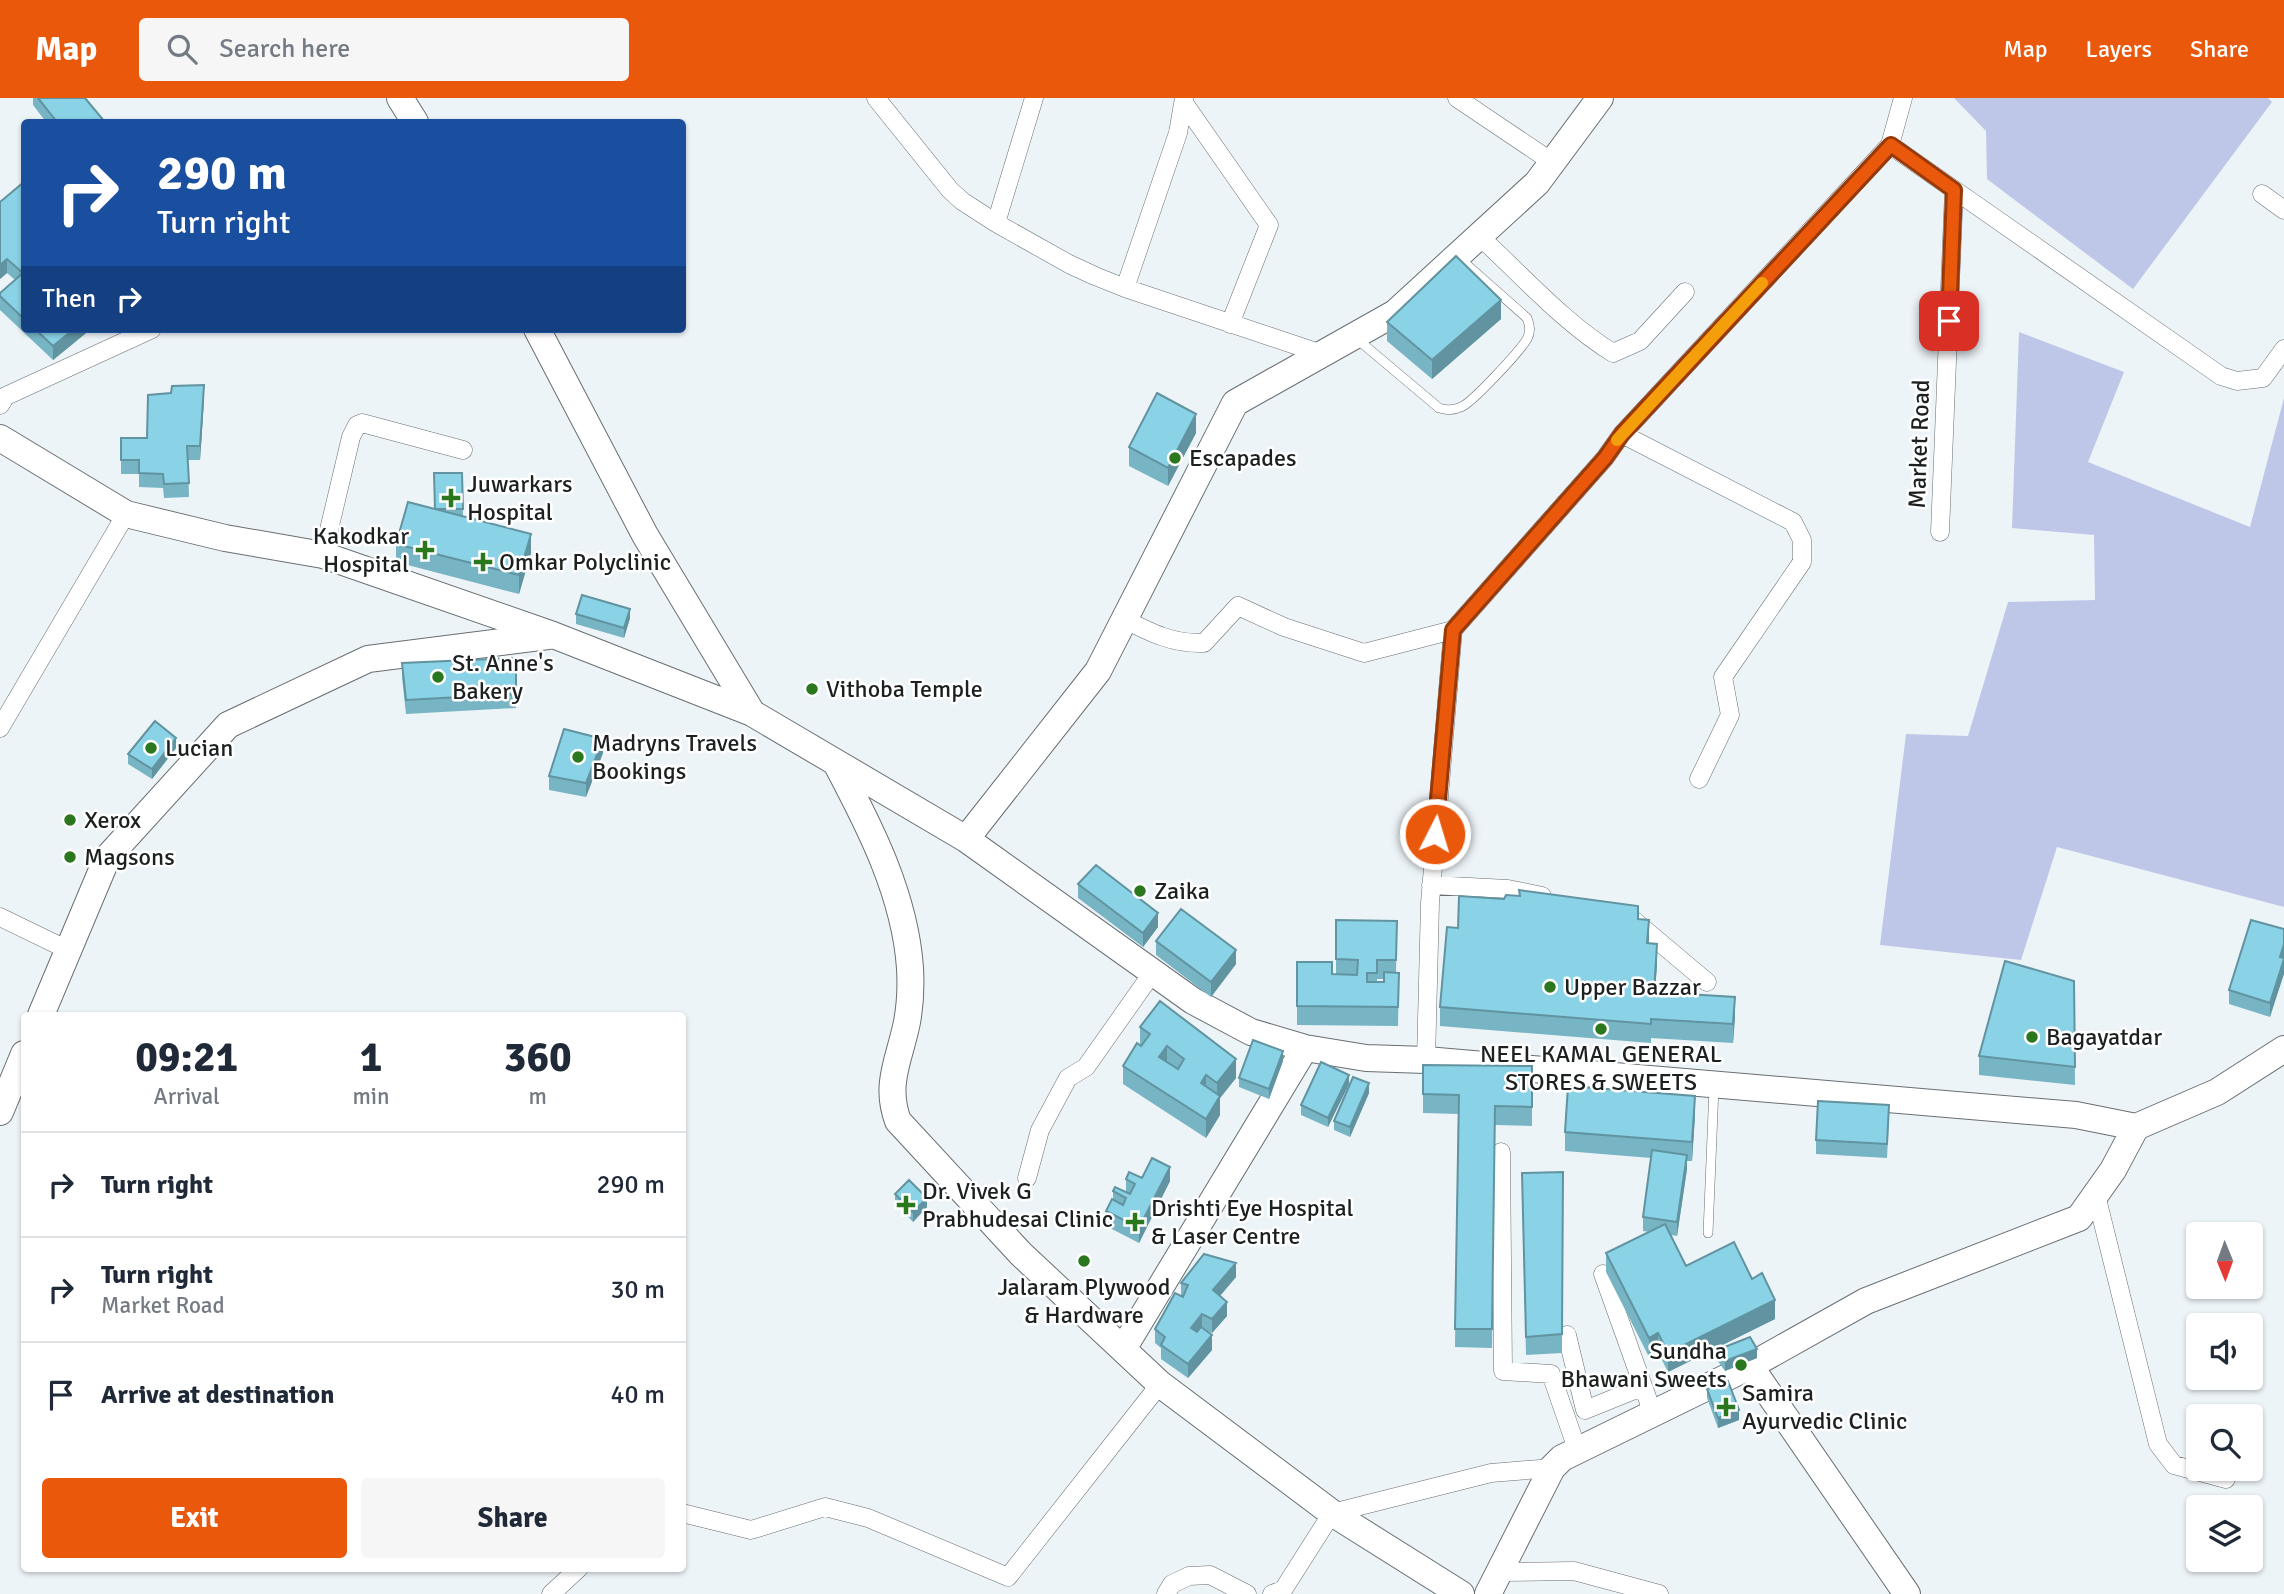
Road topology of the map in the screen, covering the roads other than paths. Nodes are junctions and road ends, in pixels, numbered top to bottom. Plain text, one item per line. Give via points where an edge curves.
1 (400, 98) edge
2 (876, 98) edge
3 (1034, 98) edge
4 (1457, 98) edge
5 (1600, 98) edge
6 (1903, 98) edge
7 (1184, 101) edge
8 (413, 119) edge
9 (1891, 145) junction
10 (1552, 162) junction
11 (1954, 190) junction
12 (2262, 194) dead end
13 (2284, 209) edge
14 (996, 223) junction
15 (1479, 236) junction
16 (1457, 256) junction
17 (1125, 288) junction
18 (1685, 292) dead end
19 (1230, 324) junction
20 (143, 333) edge
21 (539, 333) edge
22 (1353, 336) junction
23 (2284, 349) edge
24 (1322, 354) junction
25 (0, 405) edge
26 (1622, 434) junction
27 (0, 438) edge
28 (463, 450) dead end
29 (125, 514) junction
30 (1940, 532) dead end
31 (323, 555) junction
32 (1124, 619) junction
33 (1453, 630) junction
34 (553, 635) junction
35 (752, 713) junction
36 (0, 728) edge
37 (836, 763) junction
38 (1699, 779) dead end
39 (966, 839) junction
40 (1431, 885) junction
41 (1560, 899) edge
42 (1612, 910) edge
43 (0, 917) edge
44 (68, 950) junction
45 (1153, 972) junction
46 (1707, 982) dead end
47 (42, 1012) edge
48 (1305, 1048) junction
49 (2284, 1049) edge
50 (1426, 1060) junction
51 (21, 1061) edge
52 (1714, 1085) junction
53 (0, 1112) edge
54 (2136, 1127) junction
55 (1501, 1152) dead end
56 (1027, 1178) dead end
57 (2096, 1195) junction
58 (1708, 1233) dead end
59 (1602, 1274) dead end
60 (1567, 1335) dead end
61 (1123, 1349) junction
62 (1750, 1366) junction
63 (1160, 1384) junction
64 (1642, 1387) junction
65 (1653, 1414) junction
66 (1577, 1452) junction
67 (1552, 1468) junction
68 (2186, 1468) edge
69 (1332, 1513) junction
70 (686, 1514) edge
71 (575, 1572) edge
72 (1494, 1583) edge
73 (551, 1594) edge
74 (1166, 1594) edge
75 (1247, 1594) edge
76 (1272, 1594) edge
77 (1461, 1594) edge
78 (1659, 1594) edge
79 (1907, 1594) edge

1 - 8 street
2 - 14 street via 950,190
3 - 14 street
4 - 10 street
5 - 10 street
6 - 9 street
7 - 17 street via 1170,159
7 - 19 street via 1269,225
9 - 11 street
9 - 26 street
10 - 15 street
11 - 23 street via 2221,376 2237,382 2263,378
11 - 30 street, Market Road
12 - 13 street
14 - 17 street via 1069,264
15 - 16 street
15 - 18 street via 1595,342 1613,353 1640,341
16 - 22 street via 1395,313
16 - 22 lane via 1527,318 1530,326 1529,337 1514,356 1463,407 1439,408
17 - 19 street
19 - 24 street
20 - 25 street via 6,396
21 - 35 street via 645,535
22 - 24 street
24 - 32 street via 1235,403
26 - 33 street
26 - 38 street via 1793,522 1802,540 1802,562 1723,677 1730,715
27 - 29 street
28 - 31 street via 357,425
29 - 31 street
29 - 36 street
31 - 34 street
32 - 33 street via 1163,639 1204,643 1238,606 1284,627 1364,653
32 - 39 street via 1098,671
33 - 40 street
34 - 35 street
34 - 44 street via 368,659 228,725 107,858
35 - 37 street
37 - 39 street
37 - 61 street via 870,825 900,906 910,969 907,1020 891,1087 898,1121 1021,1254
39 - 45 street
40 - 41 street via 1508,889
40 - 50 street
42 - 46 street via 1625,912
43 - 44 street
44 - 47 street
45 - 48 street via 1193,1001 1251,1032
45 - 56 street via 1087,1067 1068,1078 1040,1130
48 - 50 street via 1366,1058
48 - 61 street
49 - 54 street via 2217,1092
50 - 52 street
51 - 53 street
52 - 54 street via 2076,1115
52 - 58 lane
54 - 57 street
55 - 66 street via 1503,1371 1551,1374
57 - 62 street via 2080,1218 1866,1301
57 - 68 street via 2158,1444 2174,1465
59 - 64 street
60 - 64 street via 1585,1410
61 - 63 street
62 - 65 street
62 - 79 street
63 - 69 street
63 - 70 street via 1008,1577 868,1518 825,1507 751,1530
64 - 65 street
65 - 66 street
66 - 67 street
67 - 69 street via 1491,1473
67 - 72 street
69 - 76 street via 1283,1590
69 - 77 street
71 - 73 street
72 - 78 street via 1574,1571
74 - 75 street via 1172,1584 1189,1576 1210,1575

